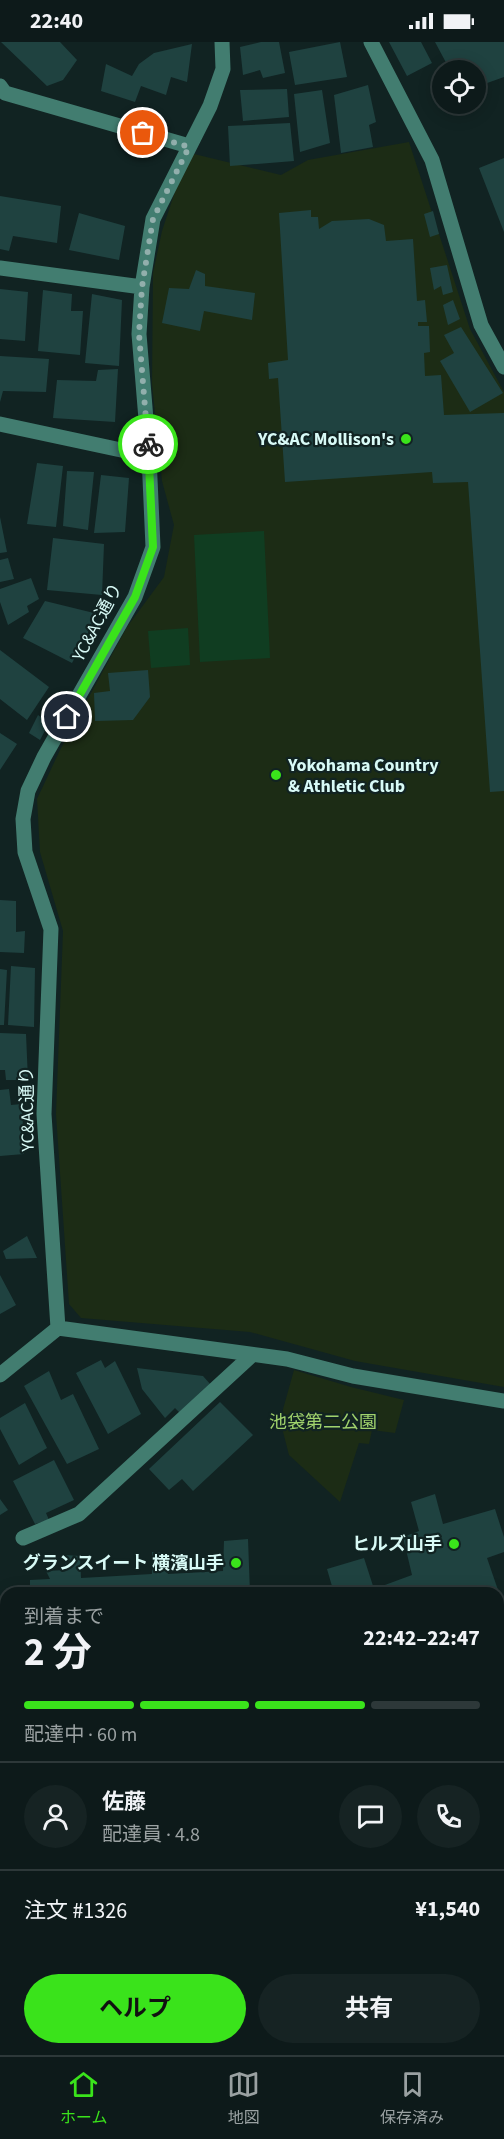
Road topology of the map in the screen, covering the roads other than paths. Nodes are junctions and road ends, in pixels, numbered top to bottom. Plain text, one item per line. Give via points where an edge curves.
1 (222, 42) edge
2 (371, 42) edge
3 (0, 86) edge
4 (189, 147) junction
5 (0, 268) edge
6 (142, 287) junction
7 (504, 367) edge
8 (0, 424) edge
9 (149, 456) junction
10 (58, 1328) junction
11 (252, 1355) junction
12 (0, 1375) edge
13 (504, 1401) edge
14 (23, 1538) dead end

1 - 4 street, YC&AC通り via 223,69
2 - 7 street via 432,160 481,325
3 - 4 street via 5,93
4 - 6 street, YC&AC通り via 153,219
5 - 6 street
6 - 9 street, YC&AC通り via 139,334
8 - 9 street
9 - 10 street, YC&AC通り via 153,547 135,597 44,757 28,791 23,819 25,852 51,929 44,1114
10 - 11 street
10 - 12 street
11 - 13 street
11 - 14 street via 79,1514

